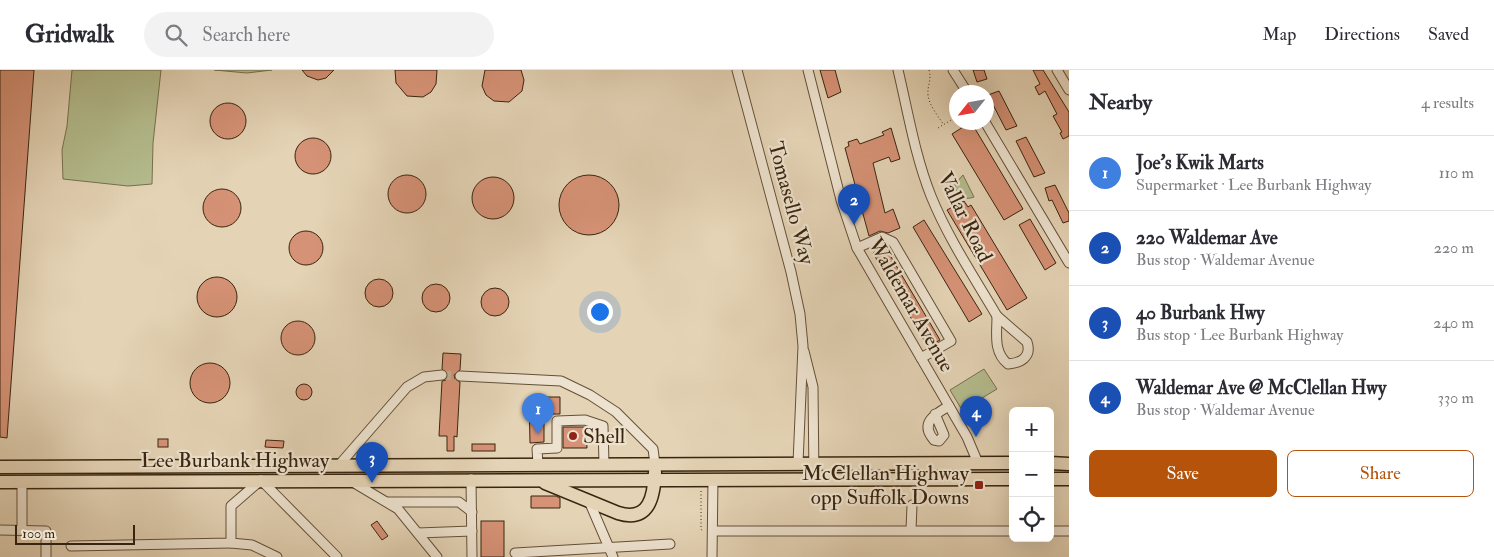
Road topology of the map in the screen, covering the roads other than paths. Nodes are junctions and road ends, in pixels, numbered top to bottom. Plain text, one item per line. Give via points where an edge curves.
1 (737, 70) edge
2 (808, 70) edge
3 (898, 70) edge
4 (953, 70) edge
5 (1057, 70) edge
6 (963, 85) edge
7 (1069, 90) edge
8 (990, 130) edge
9 (857, 248) junction
10 (1069, 263) edge
11 (997, 316) junction
12 (803, 346) junction
13 (921, 358) junction
14 (442, 375) tunnel mouth
15 (460, 376) tunnel mouth
16 (949, 406) junction
17 (935, 414) dead end
18 (798, 463) junction
19 (814, 463) junction
20 (978, 463) junction
21 (1009, 463) edge
22 (340, 464) junction
23 (538, 464) junction
24 (604, 464) junction
25 (655, 464) junction
26 (1054, 464) edge
27 (1069, 464) edge
28 (0, 466) edge
29 (471, 479) junction
30 (713, 479) junction
31 (814, 479) junction
32 (1009, 479) edge
33 (1054, 479) edge
34 (1069, 479) edge
35 (261, 480) junction
36 (348, 480) junction
37 (538, 480) junction
38 (654, 480) junction
39 (0, 482) edge
40 (22, 482) junction
41 (589, 500) junction
42 (387, 502) junction
43 (912, 506) dead end
44 (472, 512) junction
45 (0, 530) edge
46 (22, 530) junction
47 (911, 530) junction
48 (472, 531) junction
49 (1009, 531) edge
50 (1054, 531) edge
51 (1069, 531) edge
52 (418, 533) junction
53 (709, 533) junction
54 (231, 543) junction
55 (670, 544) dead end
56 (71, 546) dead end
57 (609, 548) junction
58 (515, 553) dead end
59 (46, 557) edge
60 (277, 557) edge
61 (337, 557) edge
62 (437, 557) edge
63 (472, 557) edge
64 (612, 557) edge
65 (712, 557) edge

1 - 12 street, Tomasello Way via 794,283
2 - 9 street, Waldemar Avenue via 841,200
3 - 11 street, Vallar Road via 931,196
4 - 6 street
5 - 7 street
8 - 10 street
9 - 13 street, Waldemar Avenue
9 - 13 street via 882,237 893,242 952,341
11 - 11 street, Vallar Road via 1001,359 1008,364 1025,359 1027,342
12 - 18 street, Tomasello Way
12 - 19 street, Tomasello Way via 813,388
13 - 16 street, Waldemar Avenue
14 - 22 street via 419,379 406,386
15 - 25 street via 561,381 616,412 652,449
16 - 17 street
16 - 20 street, Waldemar Avenue
18 - 19 highway, Lee Burbank Highway
18 - 25 highway, Lee Burbank Highway
19 - 20 highway, Lee Burbank Highway
19 - 31 street, Tomasello Way
20 - 21 highway, Lee Burbank Highway
22 - 23 highway, Lee Burbank Highway
22 - 28 highway, Lee Burbank Highway
23 - 24 highway, Lee Burbank Highway
23 - 24 street via 537,449 557,448 556,421 585,420 603,426
24 - 25 highway, Lee Burbank Highway
25 - 38 highway
26 - 27 highway
29 - 36 highway, Lee Burbank Highway
29 - 37 highway, Lee Burbank Highway
29 - 44 street
30 - 31 highway, Lee Burbank Highway
30 - 38 highway, Lee Burbank Highway
30 - 53 street
31 - 32 highway, Lee Burbank Highway
33 - 34 highway
35 - 36 highway, Lee Burbank Highway
35 - 40 highway, Lee Burbank Highway
35 - 54 street via 231,506
35 - 61 street
36 - 42 street
37 - 38 highway, Lee Burbank Highway
37 - 41 highway
38 - 41 highway via 650,502 636,515 621,514
39 - 40 highway, Lee Burbank Highway
40 - 46 street
41 - 57 street
42 - 44 street via 460,502
42 - 52 street via 398,509
43 - 47 street
44 - 48 street
45 - 46 street
46 - 59 street via 46,530
47 - 49 street
47 - 53 street
48 - 52 street
48 - 63 street
50 - 51 street
52 - 62 street
53 - 65 street
54 - 56 street
54 - 60 street via 252,545
55 - 57 street
57 - 58 street
57 - 64 street

